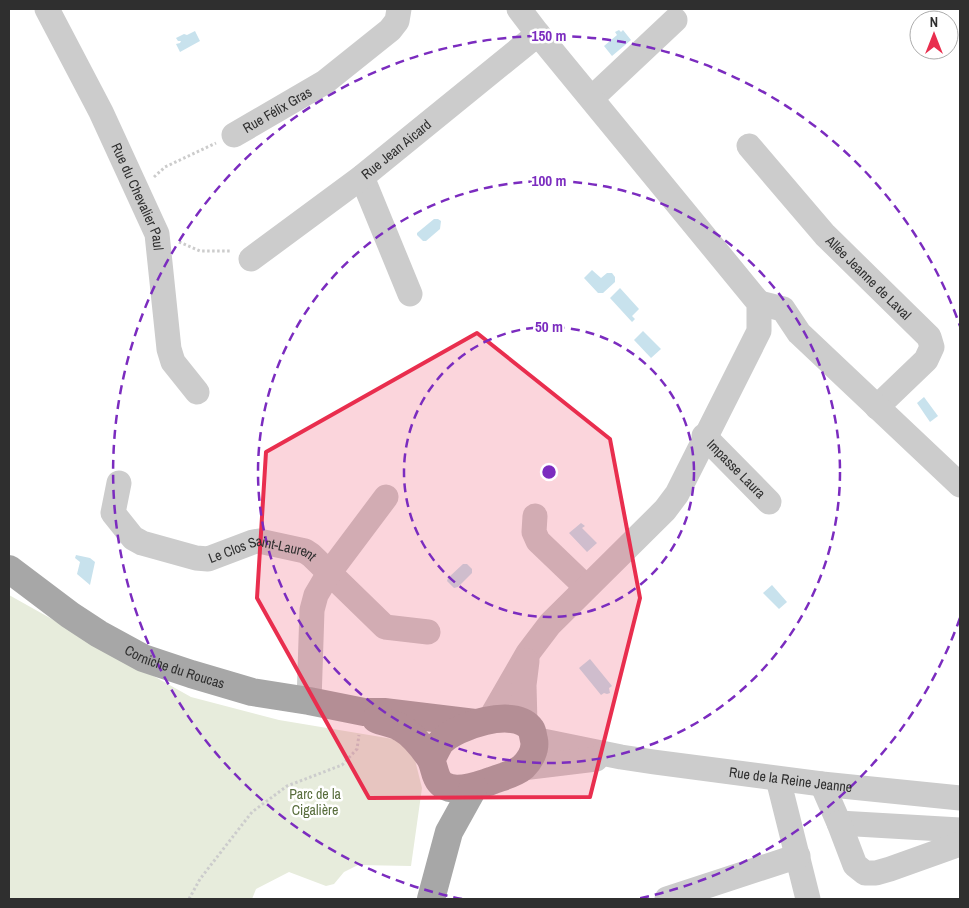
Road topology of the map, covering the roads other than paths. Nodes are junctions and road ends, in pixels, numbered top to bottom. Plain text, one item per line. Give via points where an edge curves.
1 (47, 9) edge
2 (399, 9) edge
3 (519, 9) edge
4 (675, 20) dead end
5 (538, 34) junction
6 (592, 98) junction
7 (234, 135) road end
8 (749, 146) dead end
9 (362, 176) junction
10 (251, 258) road end
11 (410, 294) dead end
12 (759, 303) junction
13 (759, 331) junction
14 (799, 333) junction
15 (197, 392) dead end
16 (877, 407) junction
17 (704, 436) junction
18 (118, 483) dead end
19 (960, 485) edge
20 (386, 497) dead end
21 (769, 502) dead end
22 (535, 516) dead end
23 (9, 569) edge
24 (329, 573) junction
25 (586, 587) junction
26 (428, 632) dead end
27 (528, 653) junction
28 (309, 701) junction
29 (364, 712) junction
30 (483, 721) junction
31 (529, 731) junction
32 (621, 757) junction
33 (431, 760) junction
34 (522, 768) junction
35 (778, 779) junction
36 (822, 784) junction
37 (443, 785) junction
38 (474, 787) junction
39 (960, 798) edge
40 (839, 823) junction
41 (960, 830) edge
42 (449, 832) junction
43 (960, 844) edge
44 (798, 856) junction
45 (705, 892) edge
46 (430, 899) edge
47 (667, 899) edge
48 (808, 899) edge

1 - 15 street, Rue du Chevalier Paul via 101,112 157,234 169,349 173,362
2 - 7 street, Rue Félix Gras via 397,21 390,30 325,82
3 - 5 street
4 - 6 street
5 - 6 street
5 - 9 street, Rue Jean Aicard
6 - 12 street
8 - 16 street, Allée Jeanne de Laval via 825,235 929,337 932,347 926,360
9 - 10 street, Rue Jean Aicard
9 - 11 street
12 - 13 street
12 - 14 street via 783,309
13 - 14 street via 778,329
13 - 17 street
14 - 16 street
16 - 19 street
17 - 21 street, Impasse Laura
17 - 25 street via 677,494 665,510
18 - 24 street, Le Clos Saint-Laurent via 113,513 133,538 142,543 208,559 259,542 305,551
20 - 24 street, Le Clos Saint-Laurent
22 - 25 street via 534,532 538,541
23 - 28 main road, Corniche du Roucas via 70,615 143,658 244,690
24 - 26 street, Le Clos Saint-Laurent via 385,627
24 - 28 street, Le Clos Saint-Laurent via 313,603
25 - 27 street via 550,624
27 - 30 street
27 - 31 street via 524,685
28 - 29 main road, Corniche du Roucas
29 - 30 main road, Corniche du Roucas
29 - 33 main road, Corniche du Roucas via 401,728 414,738
30 - 31 main road via 511,720
30 - 33 main road via 454,732 441,743
31 - 32 street, Rue de la Reine Jeanne
31 - 34 main road via 535,746 531,758
32 - 34 street, Rue de la Reine Jeanne
32 - 35 street, Rue de la Reine Jeanne
33 - 37 main road
34 - 38 main road
35 - 36 street, Rue de la Reine Jeanne
35 - 44 street
36 - 39 street, Rue de la Reine Jeanne
36 - 40 street
37 - 38 main road via 456,789
37 - 42 main road
38 - 42 main road
40 - 41 street
40 - 43 street via 855,865 865,873 890,869
42 - 46 main road
44 - 45 street
44 - 48 street
45 - 47 street

